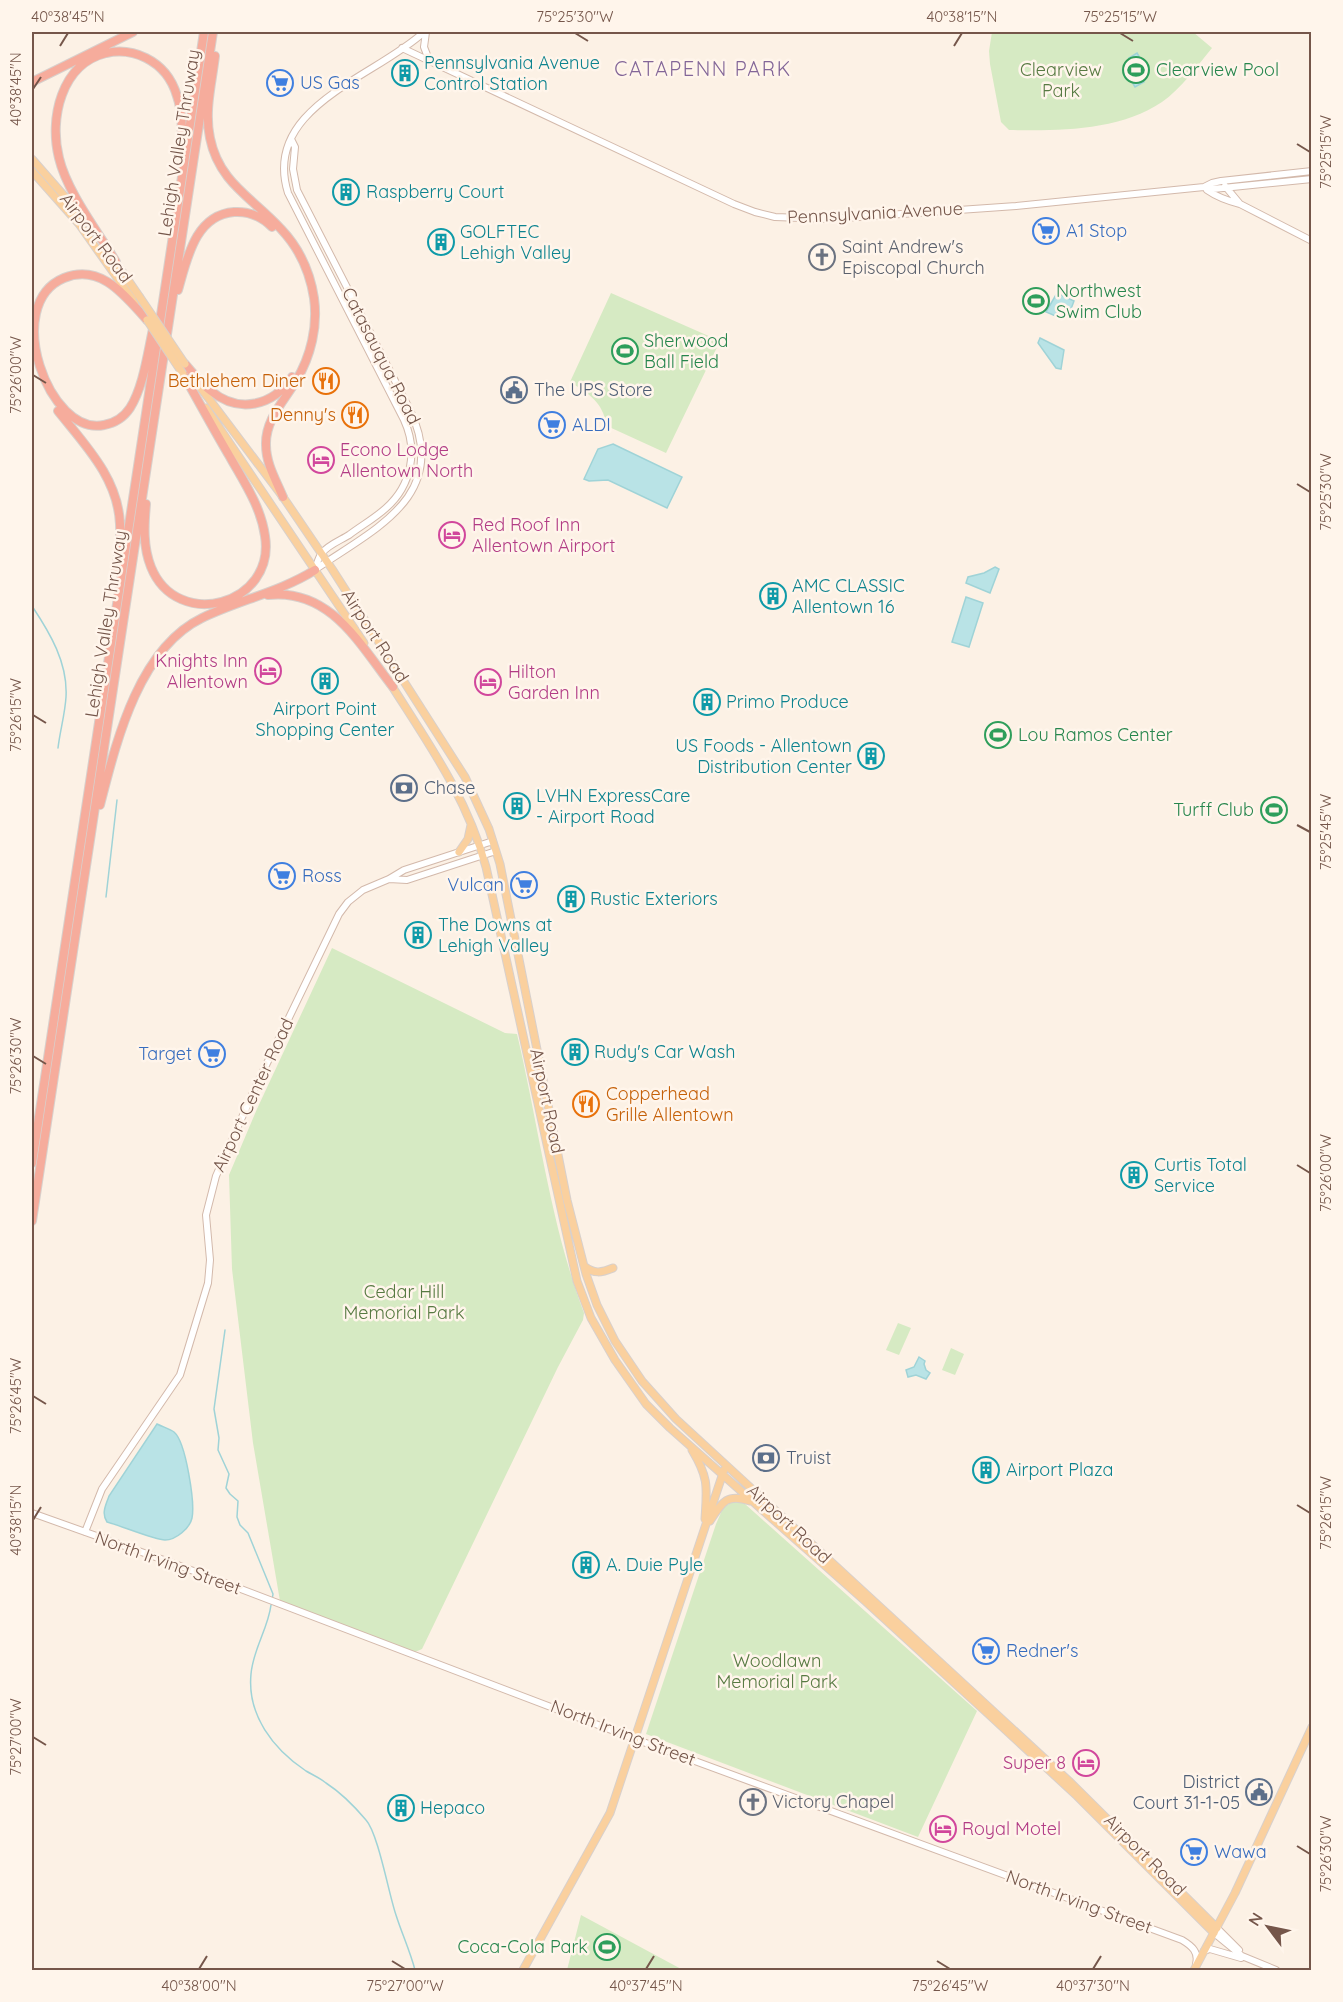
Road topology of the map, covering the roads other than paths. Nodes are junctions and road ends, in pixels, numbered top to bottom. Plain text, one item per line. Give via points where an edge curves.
1 (133, 32) edge
2 (204, 32) edge
3 (213, 32) edge
4 (218, 32) edge
5 (425, 32) edge
6 (402, 48) junction
7 (429, 61) junction
8 (32, 81) edge
9 (291, 139) junction
10 (32, 159) edge
11 (32, 171) edge
12 (1311, 171) edge
13 (1311, 180) edge
14 (1221, 181) junction
15 (1204, 187) junction
16 (1226, 188) junction
17 (180, 193) junction
18 (1240, 204) junction
19 (1311, 241) edge
20 (116, 262) junction
21 (167, 272) junction
22 (137, 308) junction
23 (147, 320) joint
24 (168, 328) junction
25 (32, 354) edge
26 (185, 364) junction
27 (183, 374) junction
28 (150, 445) junction
29 (283, 497) junction
30 (321, 553) junction
31 (327, 562) junction
32 (315, 570) junction
33 (255, 596) junction
34 (106, 674) junction
35 (393, 687) junction
36 (472, 822) junction
37 (493, 841) junction
38 (89, 843) junction
39 (480, 845) junction
40 (496, 851) junction
41 (459, 852) junction
42 (483, 856) junction
43 (389, 879) junction
44 (32, 1163) edge
45 (32, 1221) edge
46 (584, 1266) junction
47 (613, 1268) dead end
48 (688, 1444) junction
49 (725, 1465) junction
50 (723, 1474) junction
51 (754, 1502) junction
52 (32, 1513) edge
53 (704, 1531) junction
54 (86, 1532) junction
55 (1311, 1727) edge
56 (635, 1739) junction
57 (1216, 1930) junction
58 (1204, 1951) junction
59 (1251, 1961) junction
60 (1194, 1969) edge
61 (523, 1971) edge
62 (1276, 1971) edge

1 - 8 highway
2 - 17 highway, Lehigh Valley Thruway
3 - 24 highway, Lehigh Valley Thruway
4 - 29 highway via 208,117 213,149 233,184 293,244 306,267 314,298 314,328 308,355 266,436 269,464
5 - 6 street, Catasauqua Road
5 - 7 street via 424,47
6 - 7 street, Pennsylvania Avenue
6 - 9 street, Catasauqua Road via 321,102
7 - 15 street, Pennsylvania Avenue via 734,204 775,217 850,218
9 - 30 street, Catasauqua Road via 284,160 288,193 410,432 412,446 409,472 393,501
9 - 31 street, Catasauqua Road via 295,147 293,174 300,198 410,410 420,444 416,482 401,508
10 - 20 main road, Airport Road via 80,213
11 - 22 main road, Airport Road via 79,224
12 - 14 street, Pennsylvania Avenue
13 - 16 street, Pennsylvania Avenue
14 - 15 street, Pennsylvania Avenue
14 - 16 street
15 - 16 street, Pennsylvania Avenue
15 - 18 street
16 - 18 street
17 - 20 highway via 181,117 177,95 167,75 148,59 128,52 103,54 83,64 68,82 60,102 55,129 57,151 71,188
17 - 21 highway, Lehigh Valley Thruway
18 - 19 street
20 - 26 main road, Airport Road, bridge
21 - 22 highway via 132,404 122,417 107,425 94,427 78,422 57,400 40,366 34,328 39,302 58,281 87,274 109,282
21 - 34 highway, Lehigh Valley Thruway
22 - 23 highway
23 - 27 main road, Airport Road, bridge
24 - 26 highway via 191,248 211,220 231,212 250,213 269,224 289,247 305,284 309,321 303,354 282,390 259,403 235,404 211,392
24 - 28 highway, Lehigh Valley Thruway
25 - 34 highway via 48,396 100,465 117,502 120,536
26 - 29 main road, Airport Road
27 - 28 highway via 249,490 264,530 266,550 261,568 251,584 236,596 216,604 191,602 172,594 155,575 144,536
27 - 32 main road, Airport Road
28 - 38 highway, Lehigh Valley Thruway
29 - 30 main road, Airport Road
30 - 31 main road, Airport Road
30 - 32 street
31 - 32 street, Catasauqua Road
31 - 37 main road, Airport Road via 465,777
32 - 33 highway via 293,583
32 - 35 main road, Airport Road
33 - 35 highway via 295,596 327,609
33 - 38 highway via 190,624 154,663 122,730
34 - 44 highway, Lehigh Valley Thruway
35 - 36 main road, Airport Road
36 - 39 main road, Airport Road
36 - 41 main road via 468,839
37 - 39 street, Airport Center Road
37 - 40 main road, Airport Road
38 - 45 highway, Lehigh Valley Thruway
39 - 41 street, Airport Center Road
39 - 42 main road, Airport Road
40 - 42 street, Airport Center Road
40 - 46 main road, Airport Road
41 - 43 street, Airport Center Road
42 - 43 street, Airport Center Road via 407,880
42 - 48 main road, Airport Road via 577,1281 591,1318 630,1383
43 - 54 street, Airport Center Road via 363,890 339,914 220,1162 206,1215 208,1283 186,1360 180,1375 102,1490
46 - 47 main road via 594,1272
46 - 49 main road, Airport Road via 604,1322 632,1367 667,1410
48 - 50 main road, Airport Road
48 - 53 main road via 705,1475
49 - 50 main road
49 - 57 main road, Airport Road via 1086,1798
50 - 51 main road, Airport Road
50 - 53 main road
51 - 53 main road via 736,1497 726,1500
51 - 57 main road, Airport Road via 1070,1790
52 - 54 street, North Irving Street
53 - 56 main road
54 - 56 street, North Irving Street
55 - 57 main road
56 - 60 street, North Irving Street via 1182,1940 1198,1958
56 - 61 main road via 603,1829
57 - 58 main road
57 - 59 street
58 - 59 street via 1210,1949
58 - 60 main road
59 - 62 street

